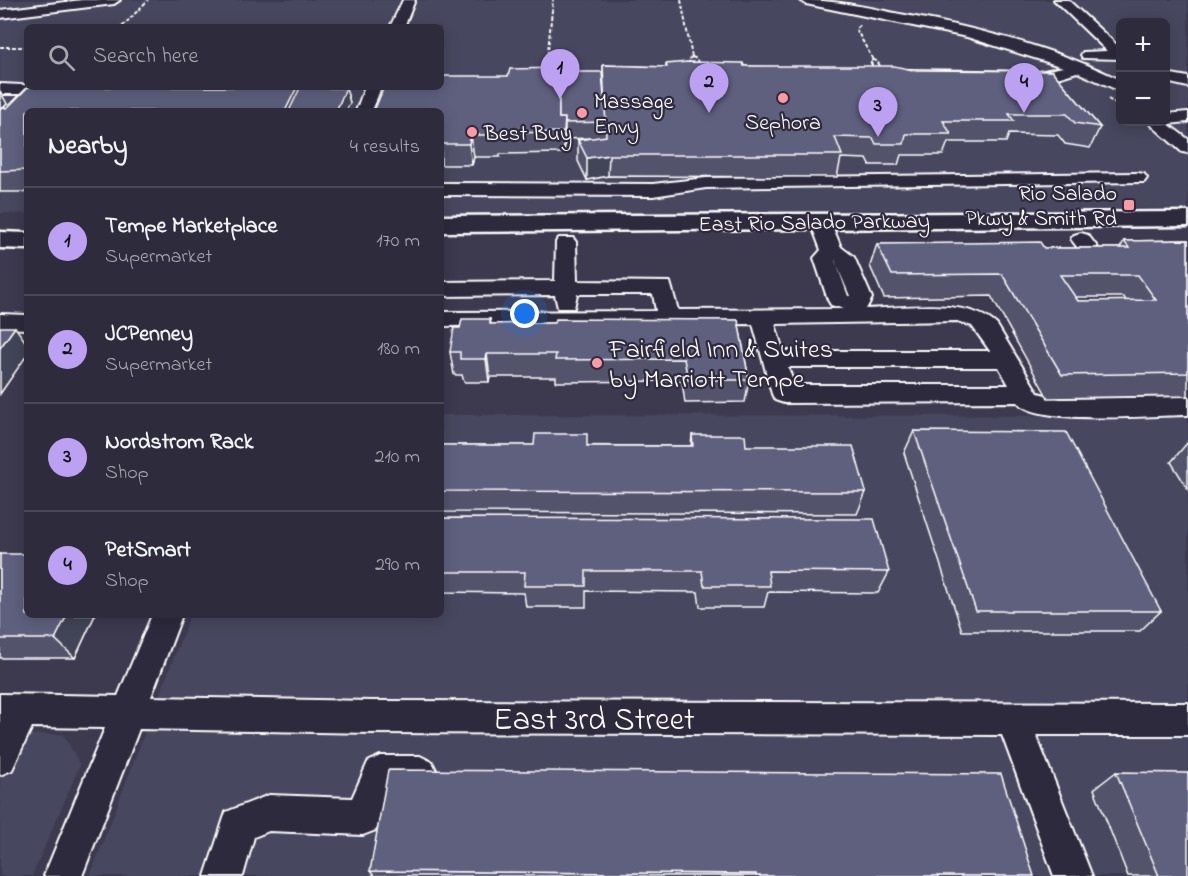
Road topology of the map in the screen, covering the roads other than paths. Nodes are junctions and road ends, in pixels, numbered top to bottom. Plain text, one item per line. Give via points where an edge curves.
1 (114, 0) edge
2 (409, 0) edge
3 (806, 0) edge
4 (834, 1) edge
5 (1062, 2) edge
6 (0, 14) edge
7 (399, 24) edge
8 (1011, 29) dead end
9 (999, 39) junction
10 (1116, 51) edge
11 (1116, 56) edge
12 (1083, 61) junction
13 (1170, 79) edge
14 (1000, 81) edge
15 (1188, 82) edge
16 (1116, 84) edge
17 (0, 89) edge
18 (24, 89) edge
19 (373, 90) edge
20 (1116, 97) edge
21 (365, 108) edge
22 (1173, 117) edge
23 (1161, 126) edge
24 (1188, 128) edge
25 (1188, 148) edge
26 (522, 169) dead end
27 (1138, 178) dead end
28 (444, 189) edge
29 (519, 190) junction
30 (0, 219) edge
31 (1188, 219) edge
32 (24, 220) edge
33 (444, 224) edge
34 (827, 238) junction
35 (1188, 238) edge
36 (0, 240) edge
37 (24, 241) edge
38 (566, 242) junction
39 (444, 243) edge
40 (1079, 251) junction
41 (1102, 266) edge
42 (566, 288) junction
43 (444, 289) edge
44 (856, 310) junction
45 (762, 317) junction
46 (566, 318) junction
47 (668, 318) junction
48 (444, 319) edge
49 (0, 321) edge
50 (24, 322) edge
51 (774, 359) junction
52 (1006, 359) junction
53 (1025, 393) junction
54 (1188, 406) edge
55 (166, 618) edge
56 (12, 710) edge
57 (128, 710) junction
58 (1012, 718) junction
59 (1188, 719) edge
60 (0, 758) edge
61 (451, 774) edge
62 (63, 876) edge
63 (224, 876) edge
64 (1073, 876) edge

1 - 6 street
2 - 7 street
3 - 4 street
4 - 9 street
5 - 10 street
8 - 9 street
9 - 12 street
11 - 12 street
12 - 14 street via 1044,77
12 - 16 street
12 - 20 street via 1091,81
13 - 15 street
17 - 18 street
19 - 21 street
22 - 24 street
23 - 25 street
26 - 29 street
27 - 29 street via 706,183 654,190
28 - 29 street
30 - 32 main road
31 - 34 main road, East Rio Salado Parkway
33 - 34 main road, East Rio Salado Parkway
34 - 38 main road, East Rio Salado Parkway
34 - 40 main road, East Rio Salado Parkway
34 - 44 street via 824,258 839,300
35 - 40 main road, East Rio Salado Parkway
36 - 37 main road
38 - 39 main road, East Rio Salado Parkway
38 - 42 street
40 - 41 street
42 - 43 street
42 - 46 street
42 - 47 street via 663,287
44 - 45 street
44 - 52 street via 970,316 989,330
45 - 47 street
45 - 51 street
46 - 47 street
46 - 48 street
49 - 50 street
51 - 52 street
51 - 53 street via 784,394
52 - 53 street
53 - 54 street via 1043,406 1060,408
55 - 57 street
56 - 57 street, East 3rd Street
56 - 60 street
57 - 58 street, East 3rd Street via 372,717
57 - 62 street
58 - 59 street, East 3rd Street
58 - 64 street
61 - 63 street via 380,774 363,817 268,813 239,825

